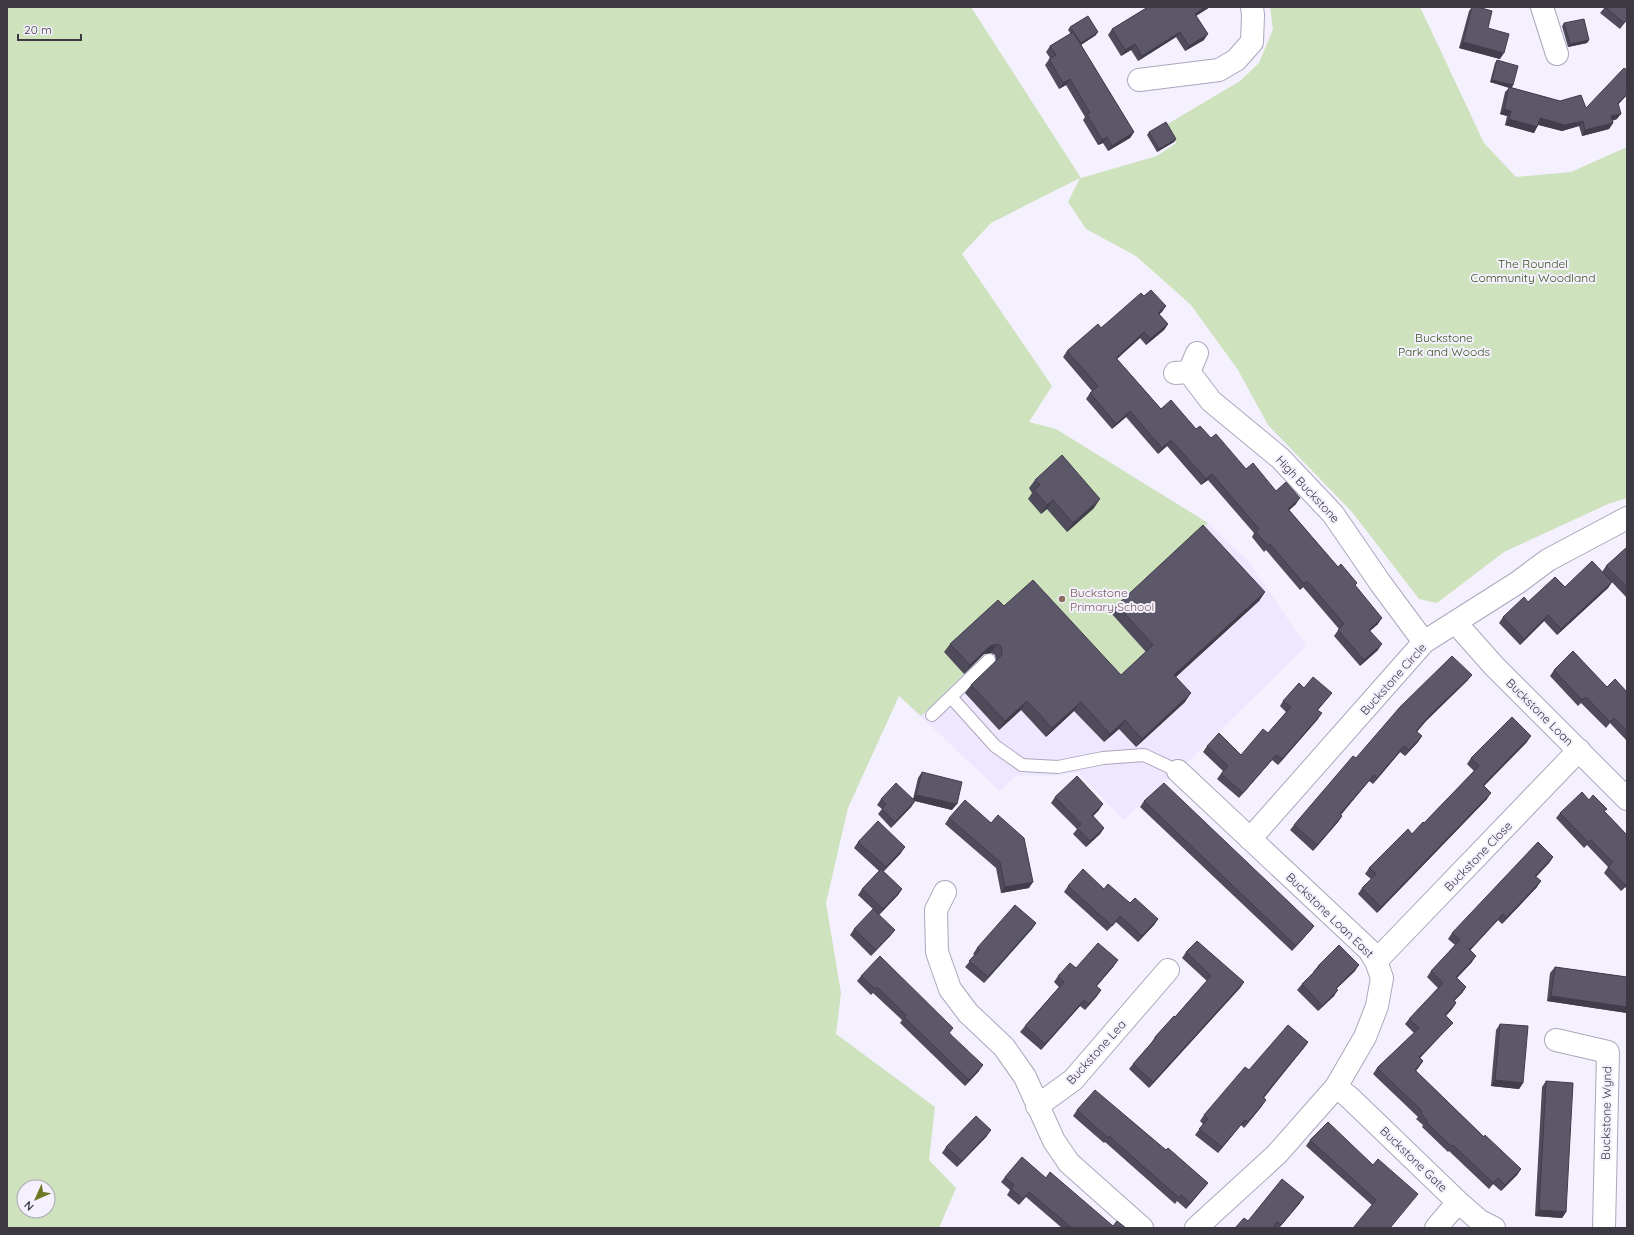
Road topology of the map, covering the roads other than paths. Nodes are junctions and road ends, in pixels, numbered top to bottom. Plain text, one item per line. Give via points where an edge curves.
1 (1252, 7) edge
2 (1542, 7) edge
3 (1558, 54) dead end
4 (1139, 80) dead end
5 (1186, 366) dead end
6 (1627, 518) edge
7 (1455, 622) junction
8 (1424, 642) junction
9 (989, 660) edge
10 (951, 697) junction
11 (932, 715) dead end
12 (1579, 750) junction
13 (1178, 771) joint
14 (1627, 799) edge
15 (1250, 838) junction
16 (945, 892) dead end
17 (1376, 961) junction
18 (1168, 970) dead end
19 (1556, 1040) dead end
20 (1336, 1087) junction
21 (1037, 1106) junction
22 (1458, 1202) junction
23 (1142, 1228) edge
24 (1196, 1228) edge
25 (1436, 1228) edge
26 (1494, 1228) edge
27 (1604, 1228) edge

1 - 4 street via 1252,42 1236,60 1219,70
2 - 3 street
5 - 8 street, High Buckstone via 1210,401 1280,458 1333,514
6 - 7 street, Buckstone Circle via 1548,560
7 - 8 street, Buckstone Circle
7 - 12 street, Buckstone Loan via 1494,666
8 - 15 street, Buckstone Circle
9 - 10 lane
10 - 11 lane
10 - 13 lane via 995,746 1022,765 1058,767 1103,758 1144,755
12 - 14 street, Buckstone Loan
12 - 17 street, Buckstone Close
13 - 15 street, Buckstone Loan East
15 - 17 street, Buckstone Loan East via 1369,950
16 - 21 street via 936,910 937,952 950,989 968,1013 1004,1047 1025,1077
17 - 20 street, Buckstone Loan East via 1382,978 1378,1006 1365,1037
18 - 21 street, Buckstone Lea via 1144,988 1073,1080
19 - 27 street, Buckstone Wynd via 1608,1052
20 - 22 street, Buckstone Gate
20 - 24 street, Buckstone Loan East via 1277,1154
21 - 23 street via 1054,1141 1069,1163
22 - 25 street
22 - 26 street, Buckstone Gate via 1480,1221

